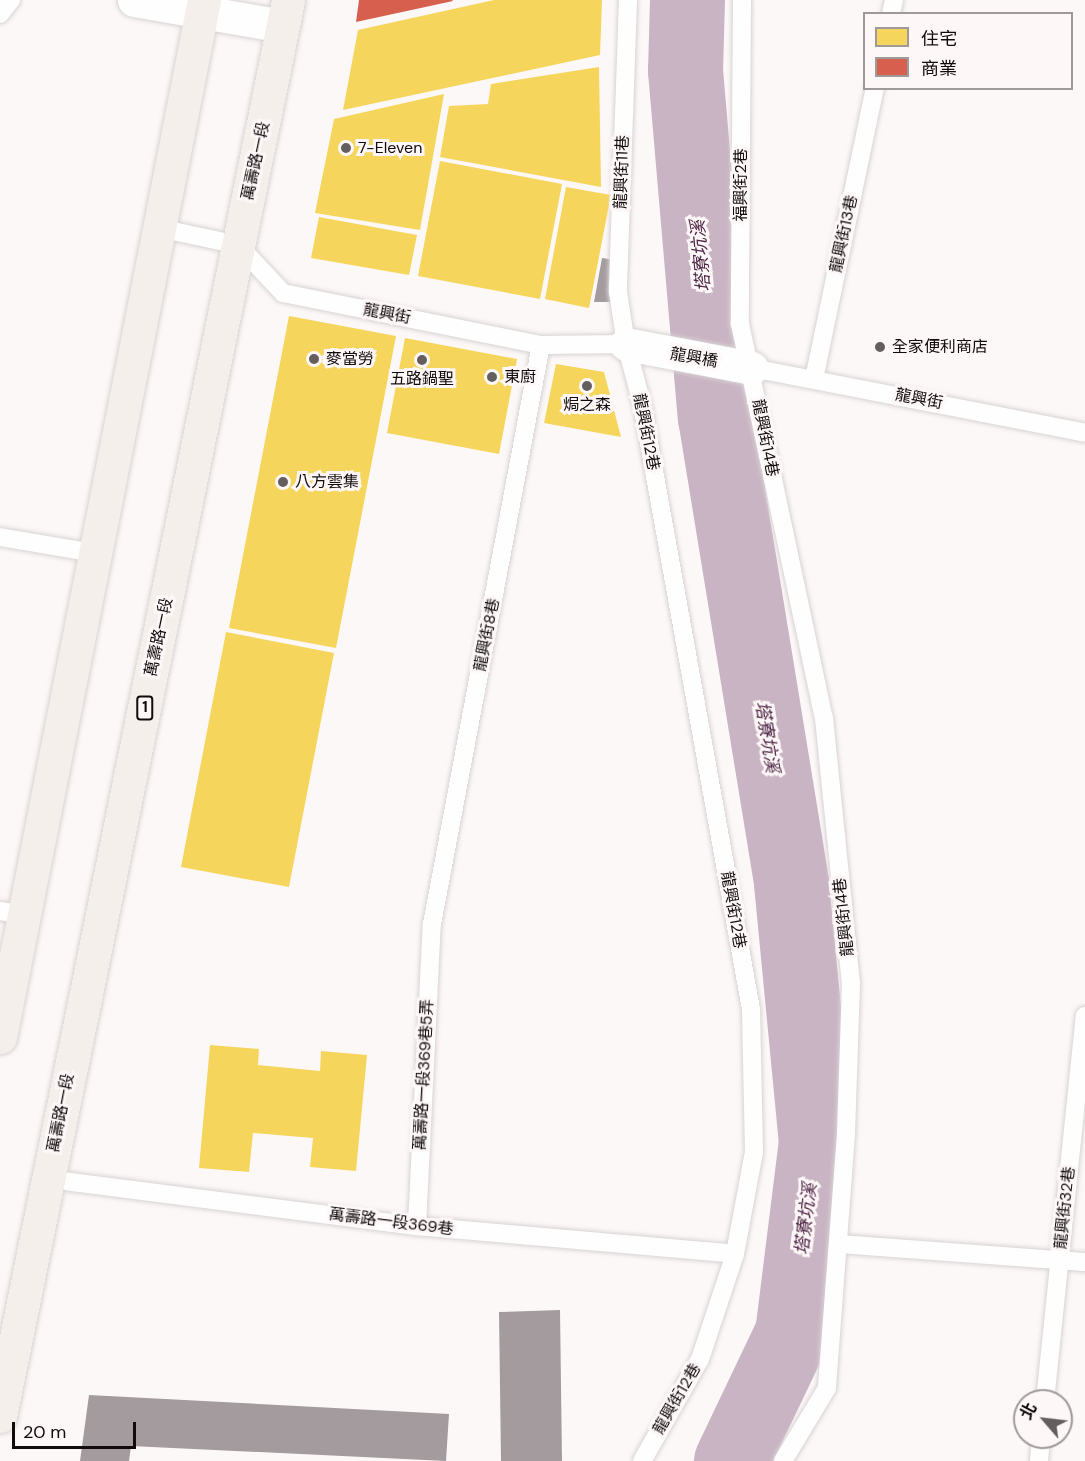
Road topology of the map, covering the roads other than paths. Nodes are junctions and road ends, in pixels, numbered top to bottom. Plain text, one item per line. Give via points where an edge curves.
1 (11, 0) edge
2 (134, 0) edge
3 (628, 0) edge
4 (742, 0) edge
5 (203, 6) edge
6 (285, 13) edge
7 (0, 14) edge
8 (875, 90) edge
9 (159, 228) junction
10 (238, 245) junction
11 (542, 345) junction
12 (631, 346) junction
13 (752, 368) junction
14 (814, 379) junction
15 (1085, 434) edge
16 (0, 537) edge
17 (95, 554) junction
18 (12, 913) edge
19 (432, 924) joint
20 (1085, 1016) edge
21 (0, 1037) edge
22 (48, 1179) junction
23 (417, 1226) junction
24 (838, 1244) junction
25 (735, 1254) junction
26 (1060, 1260) junction
27 (1085, 1262) edge
28 (1046, 1389) edge
29 (0, 1416) edge
30 (642, 1461) edge
31 (783, 1461) edge

1 - 7 lane
2 - 5 street
3 - 12 lane, 龍興街11巷 via 618,292
4 - 13 lane, 福興街2巷 via 740,324
5 - 6 street
5 - 9 main road
6 - 10 main road, 萬壽路一段 / 1
8 - 14 lane, 龍興街13巷
9 - 10 lane
9 - 17 main road
10 - 11 lane, 龍興街 via 284,293
10 - 22 main road, 萬壽路一段 / 1
11 - 12 lane, 龍興街
11 - 19 lane, 龍興街8巷
12 - 13 street, 龍興橋
12 - 25 lane, 龍興街12巷 via 751,1009 754,1152
13 - 14 lane, 龍興街
13 - 24 lane, 龍興街14巷 via 824,718 851,983
14 - 15 lane, 龍興街
16 - 17 lane
17 - 18 main road
18 - 21 main road
19 - 23 lane, 萬壽路一段369巷5弄
20 - 26 lane, 龍興街32巷
22 - 23 lane, 萬壽路一段369巷
22 - 29 main road, 萬壽路一段 / 1
23 - 25 lane, 萬壽路一段369巷
24 - 26 lane
24 - 31 lane, 龍興街14巷 via 827,1388
25 - 30 lane, 龍興街12巷 via 700,1359
26 - 27 lane
26 - 28 lane, 龍興街32巷

